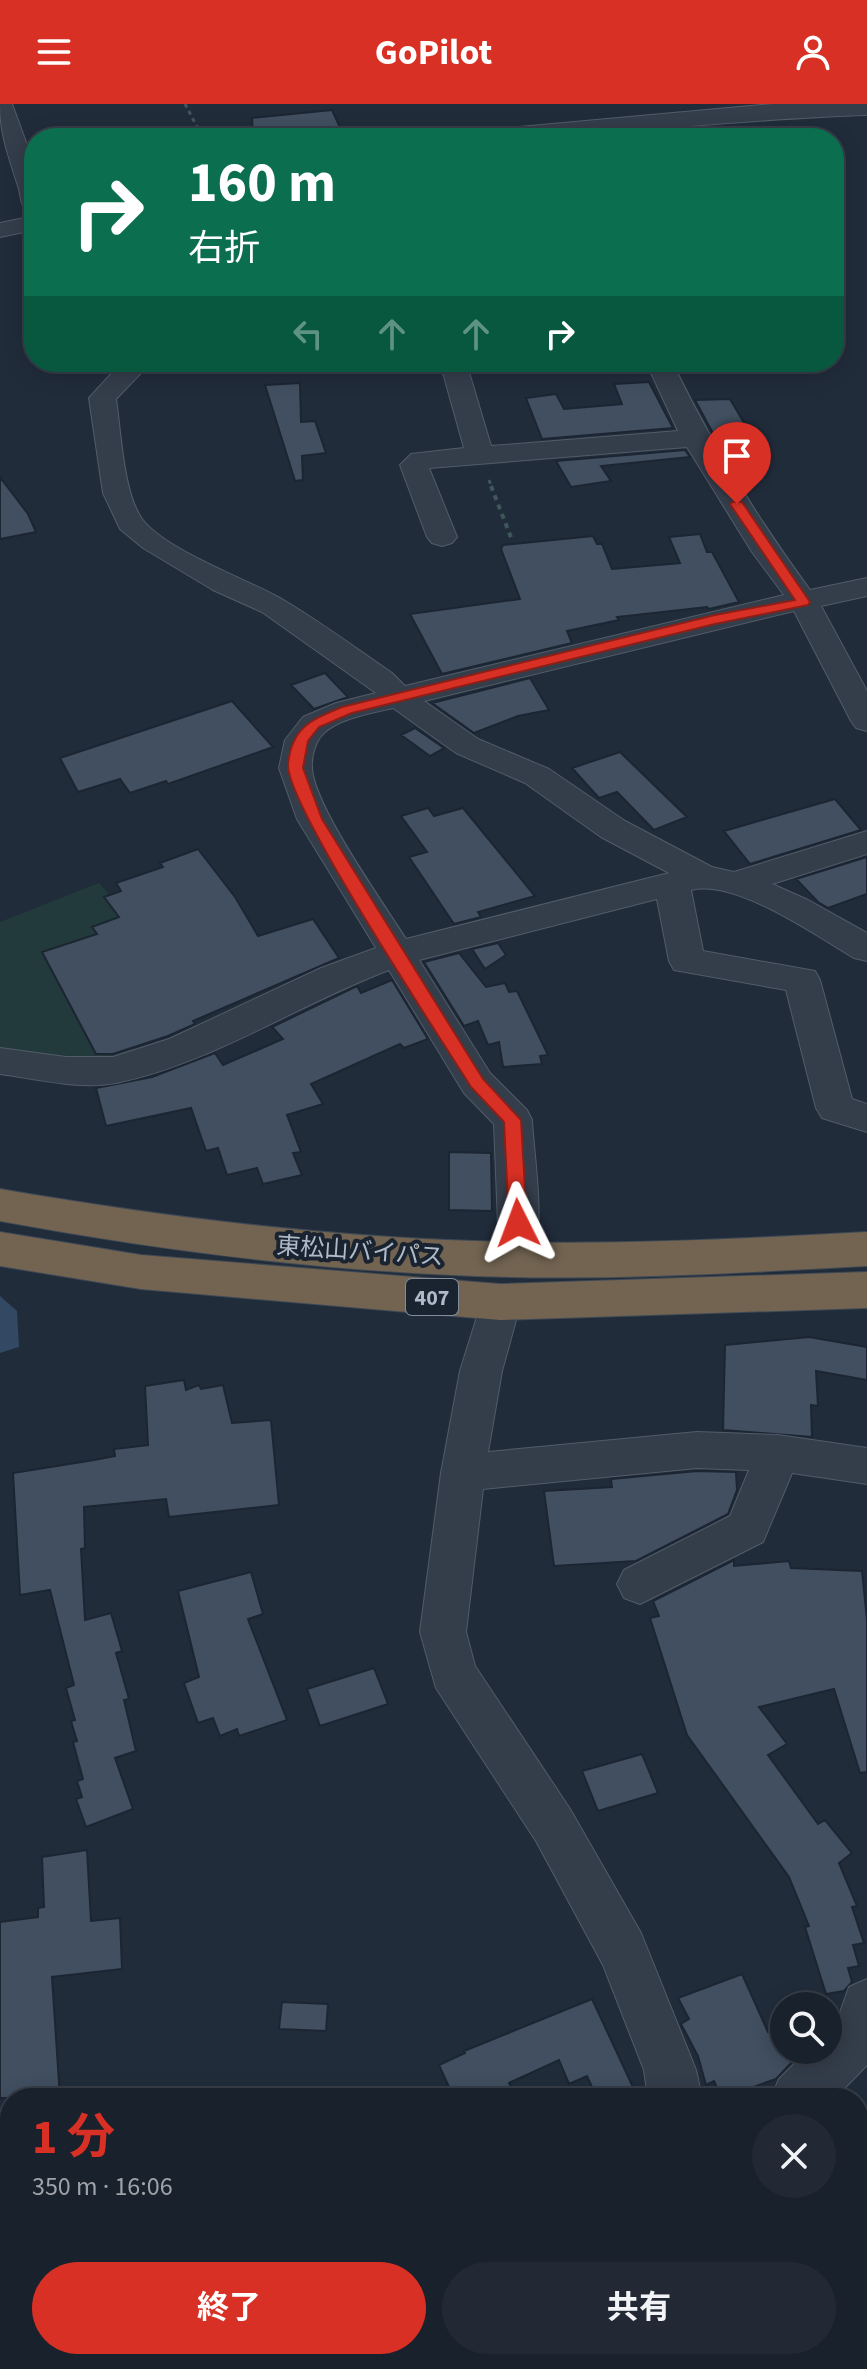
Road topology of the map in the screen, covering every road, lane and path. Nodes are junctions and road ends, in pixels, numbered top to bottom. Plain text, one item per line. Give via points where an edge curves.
1 (1, 104) edge
2 (185, 104) edge
3 (556, 104) edge
4 (867, 108) edge
5 (198, 128) edge
6 (565, 128) edge
7 (620, 128) edge
8 (24, 161) edge
9 (24, 225) edge
10 (0, 230) edge
11 (127, 372) edge
12 (456, 372) edge
13 (664, 372) edge
14 (695, 438) junction
15 (479, 453) junction
16 (442, 537) dead end
17 (512, 540) dead end
18 (867, 587) edge
19 (804, 602) junction
20 (398, 697) junction
21 (867, 721) edge
22 (867, 842) edge
23 (703, 881) junction
24 (858, 938) edge
25 (397, 953) junction
26 (0, 1061) edge
27 (867, 1118) edge
28 (0, 1205) edge
29 (0, 1249) edge
30 (867, 1249) edge
31 (507, 1281) junction
32 (867, 1290) edge
33 (778, 1453) junction
34 (867, 1466) edge
35 (463, 1473) junction
36 (640, 1584) dead end
37 (867, 2005) edge
38 (673, 2088) edge
39 (808, 2088) edge

1 - 8 street
2 - 5 path
3 - 6 street
4 - 7 street via 772,111
9 - 10 street
11 - 20 street via 102,398 117,493 130,523 224,584 273,606
12 - 15 street
13 - 14 street
14 - 15 street
14 - 19 street
15 - 16 street via 414,465
15 - 17 path
18 - 19 street
19 - 20 street
19 - 21 street
20 - 23 street via 467,746 537,776 613,829
20 - 25 street via 314,724 301,740 295,768 314,819
22 - 23 street
23 - 24 street via 796,908
23 - 25 street
23 - 27 street via 687,961 802,980 835,1108
25 - 26 street via 182,1048 114,1070
25 - 31 street via 477,1083 513,1120 518,1223
28 - 31 highway, 東松山バイパス / 407 via 223,1240 422,1256
29 - 31 highway, 東松山バイパス / 407 via 141,1272
30 - 31 highway, 東松山バイパス / 407 via 605,1260
31 - 32 highway, 東松山バイパス / 407
31 - 35 street via 481,1371
33 - 34 street
33 - 35 street via 697,1450
33 - 36 street via 747,1529
35 - 38 street via 443,1632 453,1673 553,1825 623,1951
37 - 39 street via 859,2036

